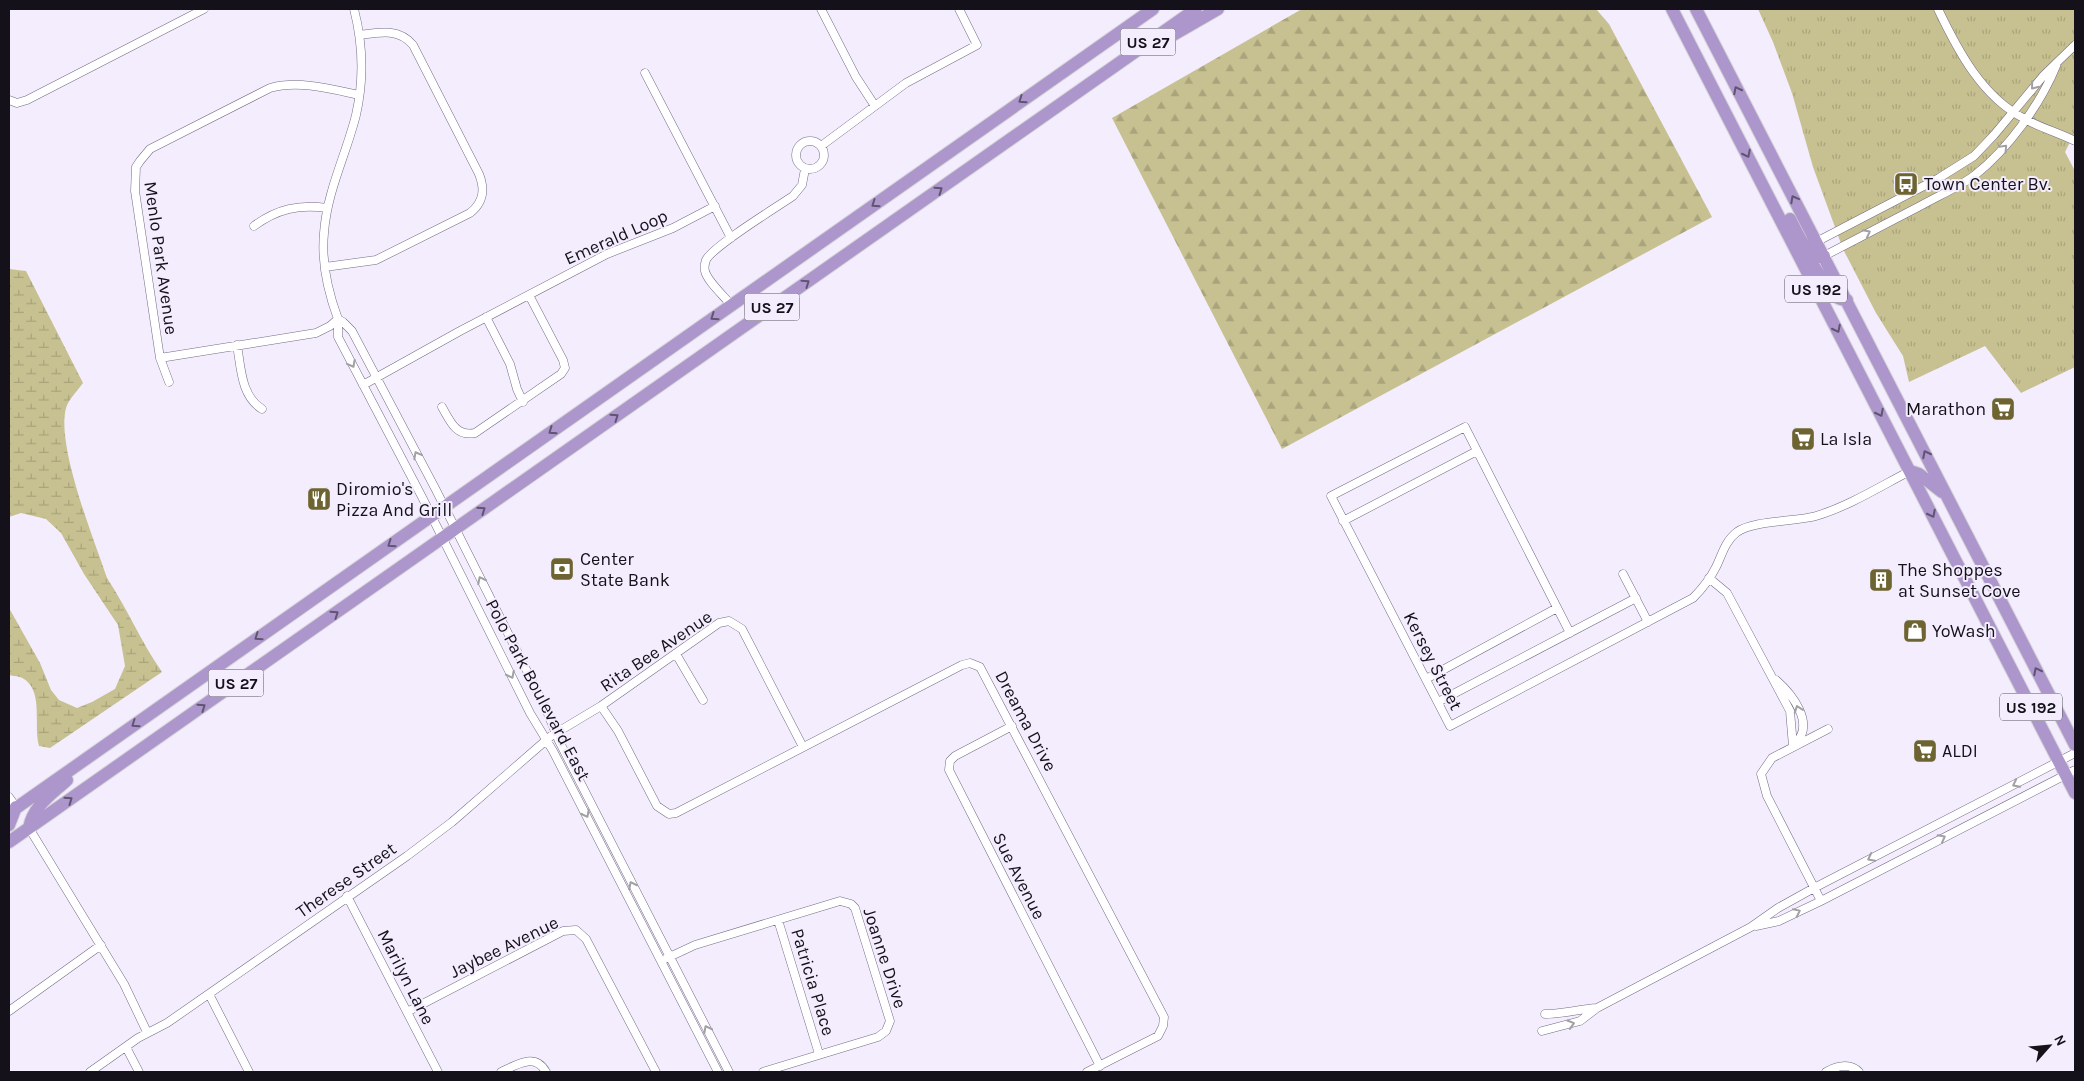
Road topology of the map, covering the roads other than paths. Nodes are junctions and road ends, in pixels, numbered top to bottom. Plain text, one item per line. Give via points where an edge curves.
1 (204, 9) edge
2 (354, 9) edge
3 (821, 9) edge
4 (959, 9) edge
5 (1143, 9) edge
6 (1152, 9) edge
7 (1196, 9) edge
8 (1218, 9) edge
9 (1670, 9) edge
10 (1696, 9) edge
11 (1938, 9) edge
12 (360, 34) junction
13 (2075, 45) edge
14 (2057, 64) junction
15 (1062, 72) junction
16 (645, 73) dead end
17 (1100, 76) junction
18 (359, 95) junction
19 (9, 100) edge
20 (875, 106) junction
21 (2014, 112) junction
22 (2025, 119) junction
23 (2075, 141) edge
24 (821, 146) junction
25 (805, 169) junction
26 (1939, 178) junction
27 (1946, 192) junction
28 (716, 206) junction
29 (327, 208) junction
30 (1775, 208) junction
31 (254, 226) dead end
32 (731, 238) junction
33 (1816, 242) junction
34 (1798, 255) junction
35 (1824, 256) junction
36 (325, 267) junction
37 (529, 295) junction
38 (1847, 300) junction
39 (731, 305) junction
40 (486, 317) junction
41 (338, 320) junction
42 (321, 332) junction
43 (338, 337) junction
44 (237, 345) junction
45 (160, 358) junction
46 (377, 378) junction
47 (169, 382) dead end
48 (363, 385) junction
49 (522, 402) junction
50 (442, 407) dead end
51 (262, 409) dead end
52 (409, 438) junction
53 (395, 446) junction
54 (1477, 451) junction
55 (1910, 471) junction
56 (1948, 497) junction
57 (444, 506) junction
58 (431, 516) junction
59 (1343, 520) junction
60 (456, 529) junction
61 (442, 538) junction
62 (1623, 574) dead end
63 (1709, 578) junction
64 (1636, 598) junction
65 (1557, 608) junction
66 (1648, 622) junction
67 (1570, 633) junction
68 (676, 654) junction
69 (1426, 679) junction
70 (703, 700) dead end
71 (1438, 702) junction
72 (601, 706) junction
73 (1012, 726) junction
74 (1828, 730) dead end
75 (551, 737) junction
76 (107, 744) junction
77 (1793, 746) junction
78 (2075, 746) edge
79 (803, 747) junction
80 (2075, 753) edge
81 (2059, 762) junction
82 (2071, 773) edge
83 (2075, 793) edge
84 (1987, 799) junction
85 (11, 806) edge
86 (1993, 811) junction
87 (9, 825) edge
88 (29, 828) junction
89 (1919, 834) junction
90 (9, 842) edge
91 (1925, 847) junction
92 (1814, 888) junction
93 (347, 896) junction
94 (1821, 901) junction
95 (778, 920) junction
96 (1751, 927) junction
97 (101, 945) junction
98 (670, 957) junction
99 (661, 960) junction
100 (209, 994) junction
101 (1597, 1008) junction
102 (9, 1011) edge
103 (407, 1012) junction
104 (1545, 1014) dead end
105 (1542, 1031) dead end
106 (147, 1032) junction
107 (126, 1047) junction
108 (819, 1054) junction
109 (1100, 1066) junction
110 (90, 1072) edge
111 (139, 1072) edge
112 (249, 1072) edge
113 (438, 1072) edge
114 (501, 1072) edge
115 (546, 1072) edge
116 (656, 1072) edge
117 (718, 1072) edge
118 (729, 1072) edge
119 (763, 1072) edge
120 (1087, 1072) edge
121 (1826, 1072) edge
122 (1859, 1072) edge

1 - 19 street via 27,100 17,103
2 - 12 street
3 - 20 street
4 - 20 street via 977,45 906,83
5 - 15 highway
6 - 15 highway, US 27
7 - 17 highway, US 27
8 - 17 highway
9 -> 30 highway, US 192
33 -> 10 highway, US 192
11 - 21 street via 1956,48 1979,80
12 - 18 street
12 - 36 street via 396,33 414,45 478,174 483,194 470,213 388,255 370,262
13 - 14 street
14 -> 21 street
14 - 22 street
15 -> 39 highway, US 27
16 - 28 street
60 -> 17 highway, US 27
18 - 29 street
18 - 45 street, Menlo Park Avenue via 309,86 270,88 156,145 140,161 135,174 135,191
20 - 24 street
21 - 22 street
21 - 26 street via 1974,156
22 - 23 street
27 -> 22 street via 1990,162 2006,147
24 - 25 street via 822,164 814,169
24 - 25 street via 808,141 797,149 798,163
25 - 32 street via 802,185 794,196
26 - 27 street
26 - 33 street
35 -> 27 street
28 - 32 street
28 - 37 street, Emerald Loop via 673,228 607,254
29 - 31 street via 291,208
29 - 36 street
30 - 34 highway, US 192
30 - 35 highway via 1786,213 1811,254 1818,258
32 - 39 street via 710,255 705,262 705,271
33 - 35 highway, US 192
34 - 38 highway via 1814,265 1832,296
34 -> 55 highway, US 192
35 - 38 highway, US 192
36 - 41 street
37 - 40 street, Emerald Loop
37 - 49 street via 563,360 564,368 561,374
56 -> 38 highway, US 192
39 -> 57 highway, US 27
40 - 46 street, Emerald Loop
40 - 49 street via 510,364
41 - 42 street, Menlo Park Avenue
41 - 43 street, Polo Park Boulevard East
41 - 46 street, Polo Park Boulevard East via 352,330
42 - 43 street
42 - 44 street, Menlo Park Avenue
43 -> 48 street, Polo Park Boulevard East
44 - 45 street, Menlo Park Avenue
44 - 51 street via 248,394
45 - 47 street
46 - 48 street, Emerald Loop
46 - 52 street, Polo Park Boulevard East
48 - 53 street, Polo Park Boulevard East
49 - 50 street via 483,430 471,434 456,430
52 - 53 street
57 -> 52 street, Polo Park Boulevard East
53 - 58 street, Polo Park Boulevard East
54 - 59 street
54 - 59 street, Kersey Street via 1465,427 1364,479 1331,496
54 - 65 street, Kersey Street
55 - 56 highway via 1930,481
55 - 63 street, Kersey Street via 1839,508 1815,516 1755,525 1738,532 1722,550
55 -> 81 highway, US 192
78 -> 56 highway, US 192
57 - 58 highway, US 27
57 - 60 street, Polo Park Boulevard East
58 - 61 street, Polo Park Boulevard East
58 -> 76 highway, US 27
59 - 69 street, Kersey Street
60 - 61 highway, US 27
75 -> 60 street, Polo Park Boulevard East via 546,709
61 -> 75 street, Polo Park Boulevard East
88 -> 61 highway, US 27
62 - 64 street
63 - 66 street, Kersey Street via 1693,598
63 - 77 street via 1727,593 1790,711
64 - 66 street
64 - 67 street
65 - 67 street, Kersey Street
65 - 69 street
66 - 71 street, Kersey Street via 1450,726
67 - 71 street
68 - 70 street
68 - 72 street, Rita Bee Avenue
68 - 79 street, Rita Bee Avenue via 719,623 729,621 742,629
69 - 71 street, Kersey Street
72 - 75 street, Rita Bee Avenue
72 - 79 street, Dreama Drive via 618,731 657,806 669,814
73 - 79 street, Dreama Drive via 980,667 970,663
73 - 109 street, Sue Avenue via 955,756 948,770
73 - 109 street, Dreama Drive via 1164,1018 1158,1036
74 - 77 street
75 - 93 street, Therese Street via 432,838
98 -> 75 street, Polo Park Boulevard East
75 -> 99 street, Polo Park Boulevard East via 553,751
76 - 85 highway, US 27
76 - 88 highway via 38,806
77 - 92 street via 1765,765 1762,782
80 - 81 street
81 - 82 highway, US 192
81 -> 84 street
82 - 83 highway, US 192
82 - 86 street
84 - 86 street
84 - 89 street
85 - 87 highway
91 -> 86 street
88 - 90 highway, US 27
88 - 97 street
89 - 91 street
89 -> 92 street
91 - 94 street
92 - 94 street
92 - 96 street
93 - 100 street, Therese Street
93 - 103 street, Marilyn Lane
96 -> 94 street via 1779,921
95 - 98 street, Joanne Drive via 695,945
95 - 108 street, Patricia Place
95 - 108 street, Joanne Drive via 840,901 851,904 858,913 889,1025 878,1037
96 - 101 street
97 - 102 street
97 - 106 street
98 - 99 street, Joanne Drive
118 -> 98 street, Polo Park Boulevard East
99 - 117 street, Polo Park Boulevard East
100 - 106 street, Therese Street via 168,1023
100 - 112 street
101 - 104 street
105 -> 101 street via 1580,1021
103 - 113 street, Marilyn Lane
103 - 116 street, Jaybee Avenue via 563,931 576,930 586,939
106 - 107 street, Therese Street
107 - 110 street, Therese Street
107 - 111 street
108 - 119 street, Joanne Drive
109 - 120 street, Dreama Drive
114 - 115 street via 528,1061 541,1065
121 - 122 street via 1842,1066

